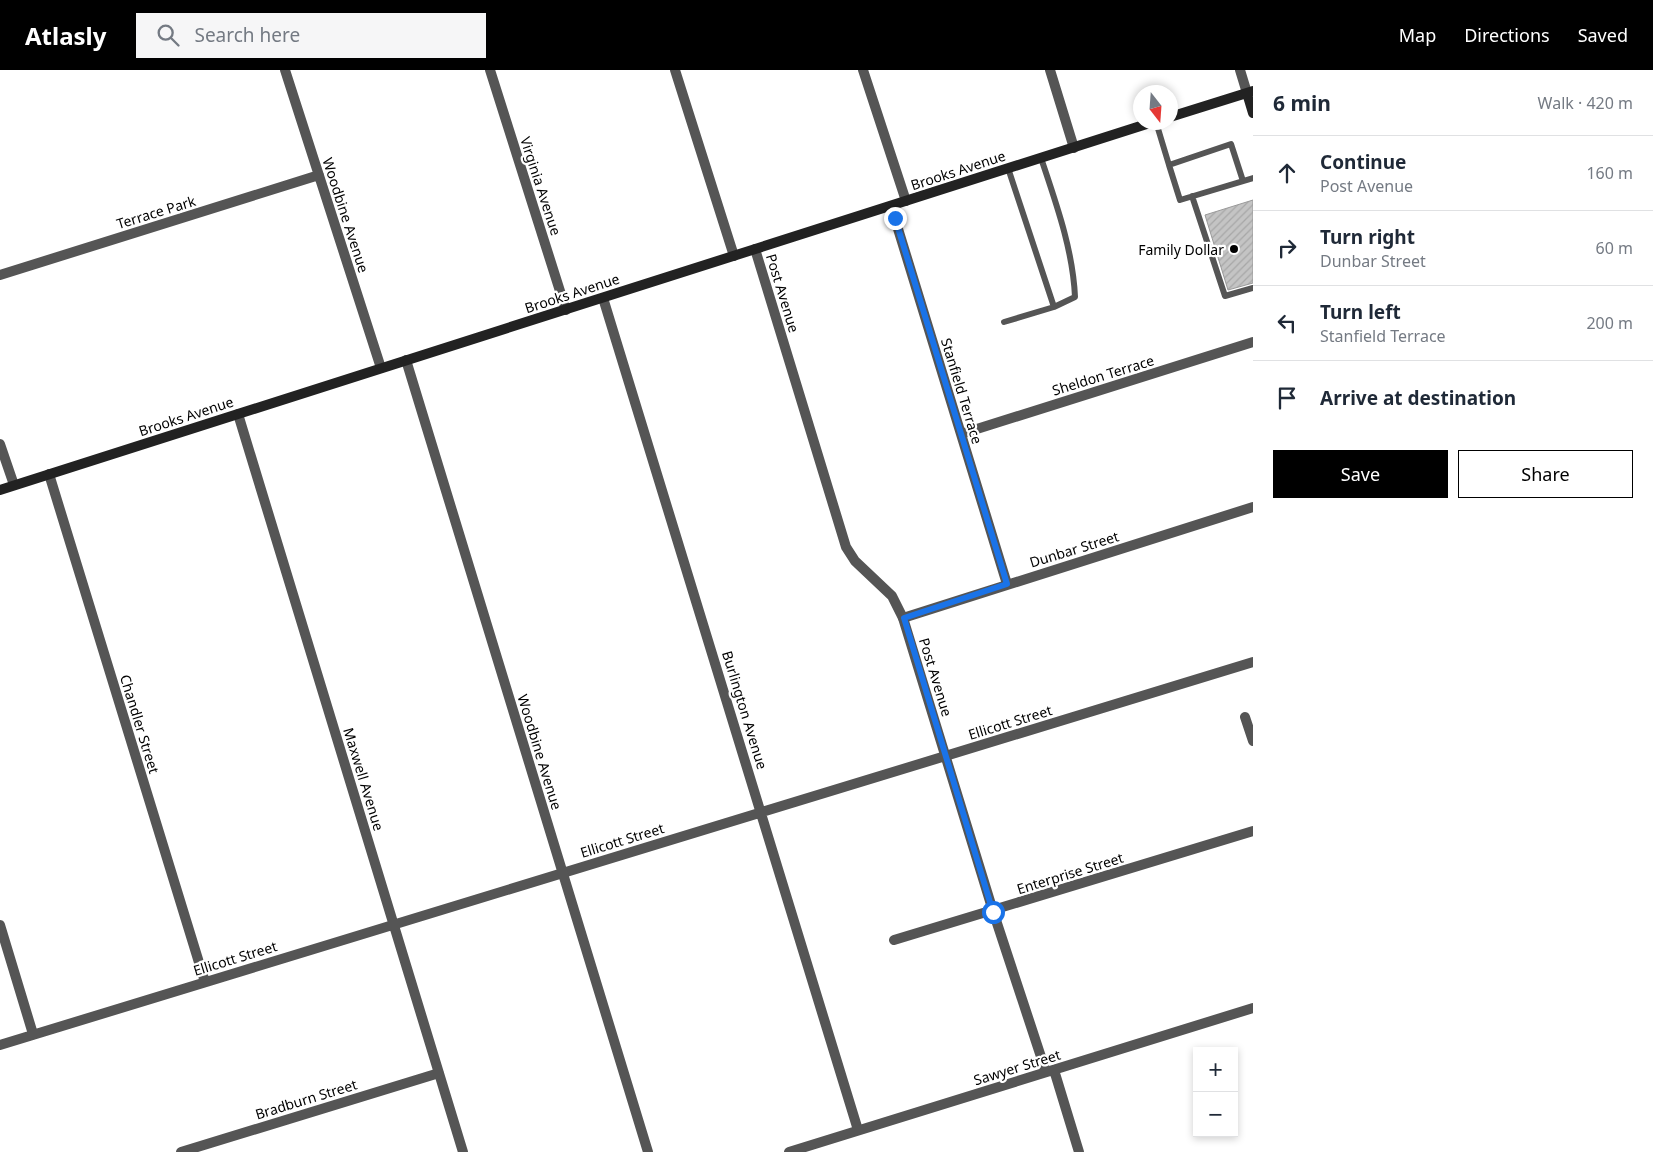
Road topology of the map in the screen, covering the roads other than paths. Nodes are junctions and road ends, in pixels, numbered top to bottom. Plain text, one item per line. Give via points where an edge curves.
1 (285, 70) edge
2 (490, 70) edge
3 (675, 70) edge
4 (863, 70) edge
5 (1050, 70) edge
6 (1240, 70) edge
7 (1250, 92) edge
8 (1253, 113) edge
9 (1178, 114) edge
10 (1133, 129) edge
11 (1157, 130) edge
12 (1074, 148) junction
13 (1041, 158) junction
14 (1169, 165) junction
15 (1008, 168) junction
16 (319, 175) junction
17 (1253, 178) edge
18 (1243, 181) junction
19 (1192, 196) junction
20 (906, 201) junction
21 (891, 206) junction
22 (755, 249) junction
23 (734, 256) junction
24 (0, 274) edge
25 (1253, 288) edge
26 (603, 298) junction
27 (1054, 307) junction
28 (566, 310) junction
29 (1004, 322) dead end
30 (1253, 342) edge
31 (406, 360) junction
32 (381, 368) junction
33 (238, 414) junction
34 (961, 434) junction
35 (0, 444) edge
36 (49, 474) junction
37 (14, 485) junction
38 (0, 490) edge
39 (1253, 507) edge
40 (1007, 584) junction
41 (904, 618) junction
42 (1253, 662) edge
43 (1245, 717) dead end
44 (1253, 741) edge
45 (946, 756) junction
46 (762, 812) junction
47 (1253, 831) edge
48 (563, 872) junction
49 (993, 912) junction
50 (394, 924) junction
51 (0, 925) edge
52 (894, 940) dead end
53 (205, 982) junction
54 (1253, 1008) edge
55 (33, 1034) junction
56 (0, 1045) edge
57 (1050, 1071) junction
58 (439, 1073) junction
59 (858, 1130) junction
60 (181, 1152) edge
61 (463, 1152) edge
62 (648, 1152) edge
63 (789, 1152) edge
64 (1079, 1152) edge

1 - 16 street, Woodbine Avenue
2 - 28 street, Virginia Avenue
3 - 23 street
4 - 20 street
5 - 12 street
6 - 7 street
7 - 8 main road
7 - 9 main road
10 - 12 main road, Brooks Avenue
11 - 14 lane
12 - 13 main road, Brooks Avenue
13 - 15 main road, Brooks Avenue
13 - 27 lane via 1074,272 1075,298
14 - 18 lane via 1231,144
14 - 19 lane via 1180,200
15 - 20 main road, Brooks Avenue
15 - 27 lane
16 - 24 street, Terrace Park
16 - 32 street, Woodbine Avenue
17 - 18 lane
18 - 19 lane
19 - 25 lane via 1224,296
20 - 21 main road, Brooks Avenue
21 - 22 main road, Brooks Avenue
21 - 34 street, Stanfield Terrace
22 - 23 main road, Brooks Avenue
22 - 41 street, Post Avenue via 846,547 854,561 892,596
23 - 26 main road, Brooks Avenue
26 - 28 main road, Brooks Avenue
26 - 46 street, Burlington Avenue
27 - 29 lane
28 - 31 main road, Brooks Avenue
30 - 34 street, Sheldon Terrace
31 - 32 main road, Brooks Avenue
31 - 48 street, Woodbine Avenue
32 - 33 main road, Brooks Avenue
33 - 36 main road, Brooks Avenue
33 - 50 street, Maxwell Avenue
34 - 40 street, Stanfield Terrace
35 - 37 street
36 - 37 main road, Brooks Avenue
36 - 53 street, Chandler Street
37 - 38 main road, Brooks Avenue
39 - 40 street, Dunbar Street
40 - 41 street, Dunbar Street
41 - 45 street, Post Avenue
42 - 45 street, Ellicott Street
43 - 44 street
45 - 46 street, Ellicott Street
45 - 49 street, Post Avenue
46 - 48 street, Ellicott Street
46 - 59 street, Burlington Avenue
47 - 49 street, Enterprise Street
48 - 50 street, Ellicott Street
48 - 62 street, Woodbine Avenue
49 - 52 street, Enterprise Street
49 - 57 street, Post Avenue
50 - 53 street, Ellicott Street
50 - 58 street, Maxwell Avenue
51 - 55 street
53 - 55 street, Ellicott Street
54 - 57 street, Sawyer Street
55 - 56 street, Ellicott Street
57 - 59 street, Sawyer Street
57 - 64 street, Post Avenue
58 - 60 street, Bradburn Street
58 - 61 street, Maxwell Avenue
59 - 63 street, Sawyer Street

